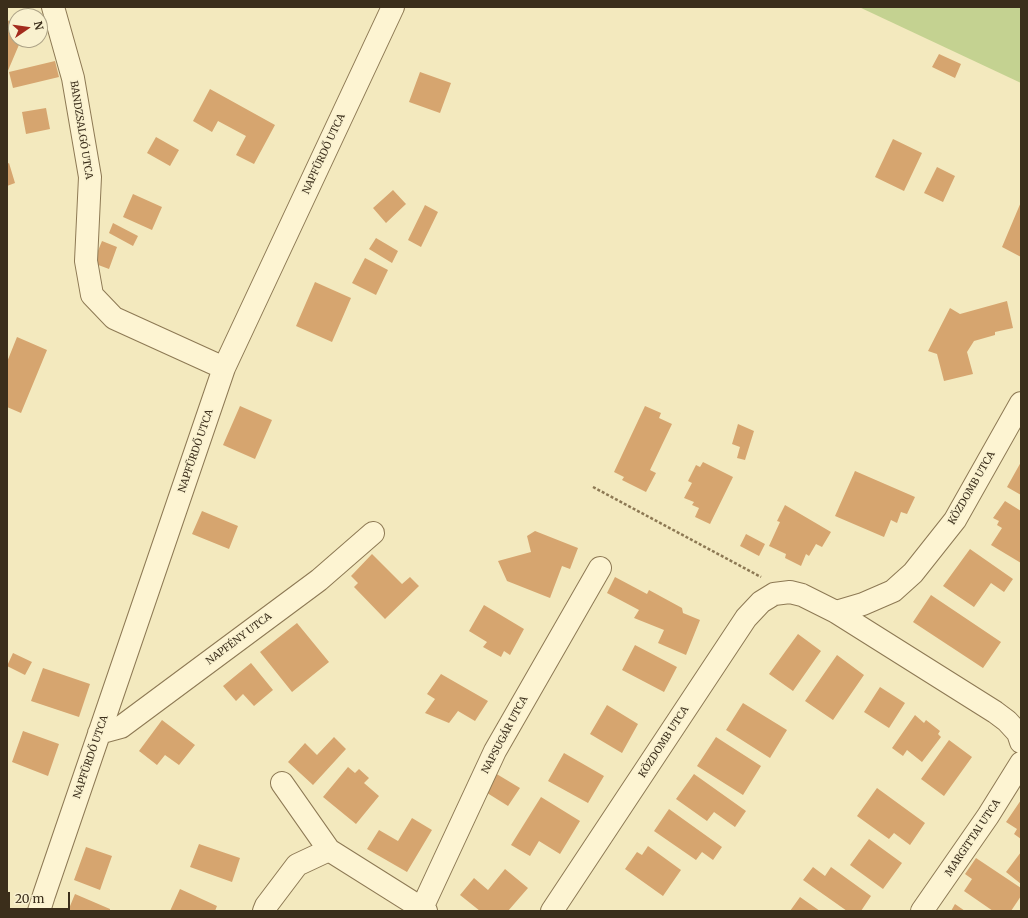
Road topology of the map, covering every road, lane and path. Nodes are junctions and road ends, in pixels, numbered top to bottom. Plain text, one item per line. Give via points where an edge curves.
1 (53, 7) edge
2 (393, 7) edge
3 (224, 368) junction
4 (1021, 403) edge
5 (593, 487) dead end
6 (373, 533) dead end
7 (600, 568) dead end
8 (762, 577) dead end
9 (836, 612) junction
10 (99, 733) junction
11 (1021, 742) edge
12 (1021, 764) edge
13 (282, 783) dead end
14 (329, 850) junction
15 (424, 910) edge
16 (39, 911) edge
17 (264, 911) edge
18 (552, 911) edge
19 (922, 911) edge

1 - 3 street, BANDZSALGÓ UTCA via 73,78 90,177 86,261 92,295 114,318
2 - 3 street, NAPFÜRDŐ UTCA
3 - 10 street, NAPFÜRDŐ UTCA
4 - 9 street, KÖZDOMB UTCA via 955,520 913,573 893,591
5 - 8 path
6 - 10 street, NAPFÉNY UTCA via 319,580 121,727
7 - 15 street, NAPSUGÁR UTCA via 495,751
9 - 11 street via 1007,721 1018,733
9 - 18 street, KÖZDOMB UTCA via 802,595 790,592 774,594 761,602 746,618
10 - 16 street, NAPFÜRDŐ UTCA
12 - 19 street, MARGITTAI UTCA
13 - 14 street
14 - 15 street
14 - 17 street via 297,865

